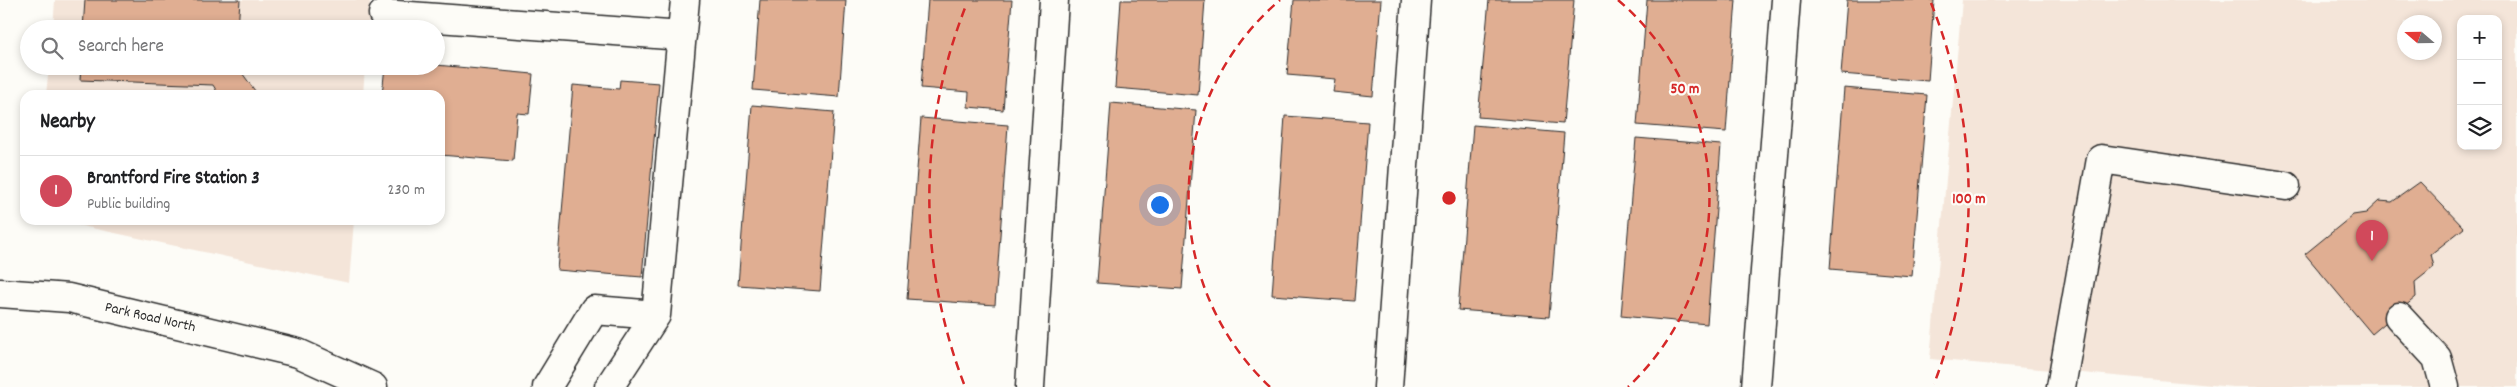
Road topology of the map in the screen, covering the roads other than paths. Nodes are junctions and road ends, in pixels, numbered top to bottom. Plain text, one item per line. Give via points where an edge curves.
1 (685, 0) edge
2 (1054, 0) edge
3 (1416, 0) edge
4 (1786, 0) edge
5 (383, 14) dead end
6 (682, 36) junction
7 (2286, 186) dead end
8 (0, 293) edge
9 (656, 315) junction
10 (2399, 317) dead end
11 (373, 387) edge
12 (547, 387) edge
13 (609, 387) edge
14 (1030, 387) edge
15 (1388, 387) edge
16 (1756, 387) edge
17 (2061, 387) edge
18 (2444, 387) edge

1 - 6 main road
2 - 14 main road
3 - 15 main road
4 - 16 main road
5 - 6 main road
6 - 9 main road
7 - 17 main road via 2100,159
8 - 11 main road, Park Road North via 69,298 298,353
9 - 12 main road via 594,310
9 - 13 main road
10 - 18 main road via 2437,358

